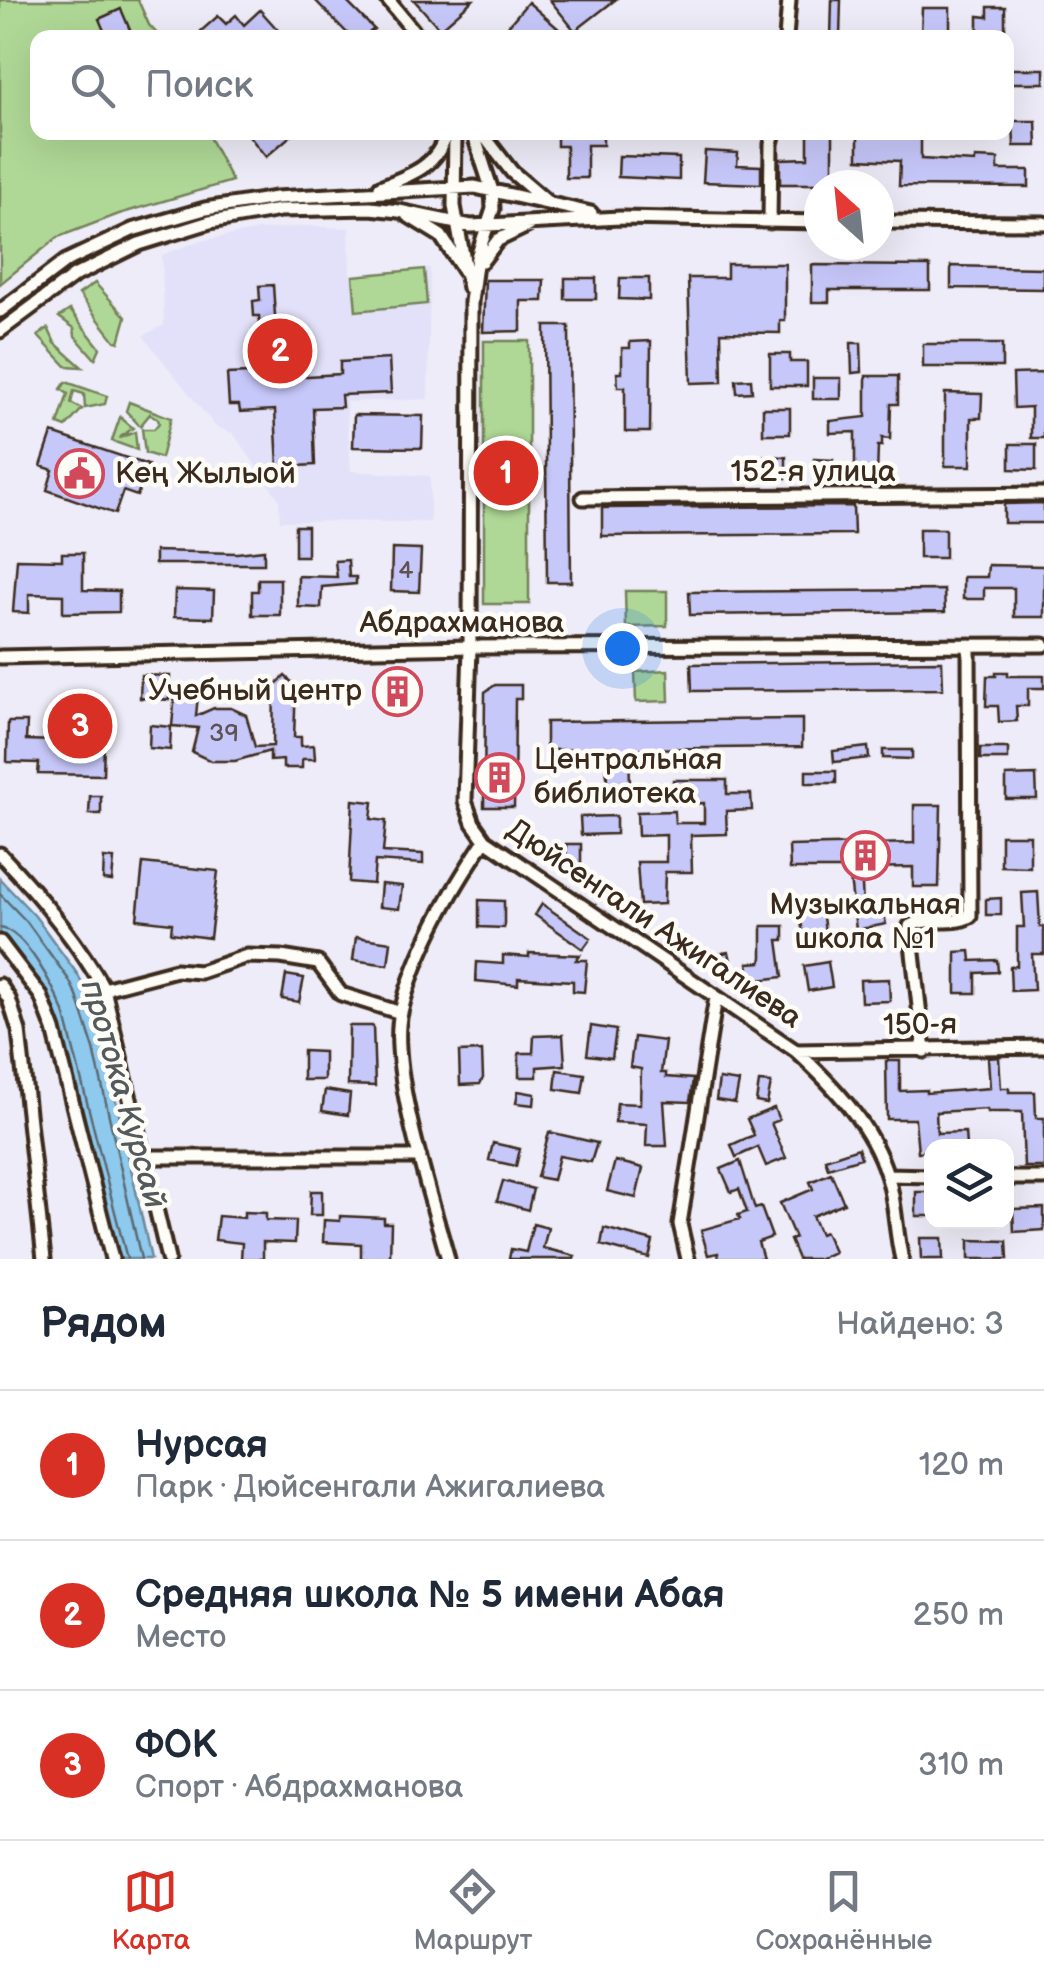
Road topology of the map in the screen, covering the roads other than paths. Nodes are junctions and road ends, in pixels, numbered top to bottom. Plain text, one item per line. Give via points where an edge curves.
1 (388, 0) edge
2 (789, 0) edge
3 (412, 30) edge
4 (787, 30) edge
5 (445, 140) edge
6 (455, 140) edge
7 (476, 140) edge
8 (487, 140) edge
9 (772, 140) edge
10 (456, 189) junction
11 (492, 190) junction
12 (369, 191) junction
13 (400, 211) junction
14 (553, 214) junction
15 (770, 222) junction
16 (804, 222) edge
17 (894, 222) edge
18 (1044, 222) edge
19 (456, 223) junction
20 (488, 224) junction
21 (470, 278) junction
22 (0, 312) edge
23 (0, 332) edge
24 (1044, 494) edge
25 (582, 498) dead end
26 (1044, 645) edge
27 (969, 646) junction
28 (470, 647) junction
29 (0, 657) edge
30 (485, 840) junction
31 (0, 854) edge
32 (0, 942) edge
33 (0, 985) edge
34 (104, 989) junction
35 (716, 996) junction
36 (401, 1013) junction
37 (1044, 1047) edge
38 (924, 1051) junction
39 (796, 1052) junction
40 (145, 1157) junction
41 (420, 1158) junction
42 (887, 1176) junction
43 (924, 1176) edge
44 (1014, 1178) edge
45 (1044, 1178) edge
46 (44, 1259) edge
47 (112, 1259) edge
48 (168, 1259) edge
49 (448, 1259) edge
50 (688, 1259) edge
51 (902, 1259) edge

1 - 3 street
2 - 4 street
5 - 12 street via 417,172
6 - 10 street, Дюйсенгали Ажигалиева
7 - 11 street
8 - 14 street
9 - 15 street
10 - 11 street
10 - 12 street
10 - 19 street, Дюйсенгали Ажигалиева
11 - 14 street
11 - 20 street, Дюйсенгали Ажигалиева
12 - 22 street via 205,209 132,230 66,261
13 - 19 street
13 - 21 street via 441,236
13 - 23 street via 280,210 210,222 138,244 74,276
14 - 15 street
14 - 20 street
14 - 21 street via 498,240
15 - 16 street
17 - 18 street
19 - 20 street
19 - 21 street, Дюйсенгали Ажигалиева
20 - 21 street, Дюйсенгали Ажигалиева
21 - 28 street, Дюйсенгали Ажигалиева
24 - 25 street, 152-я улица
26 - 27 street, Абдрахманова
27 - 28 street, Абдрахманова
27 - 38 street via 970,916 910,926
28 - 29 street, Абдрахманова
28 - 30 street, Дюйсенгали Ажигалиева via 465,801
30 - 35 street, Дюйсенгали Ажигалиева
30 - 36 street via 459,878
31 - 34 street via 83,952
32 - 47 street via 41,996 54,1030
33 - 46 street via 19,1032
34 - 36 street via 176,970 200,972 247,956 280,957 318,963 342,994
34 - 40 street
35 - 39 street, Дюйсенгали Ажигалиева
35 - 50 street via 680,1224
36 - 41 street via 399,1048
37 - 38 street, 150-я
38 - 39 street, 150-я
39 - 42 street, Дюйсенгали Ажигалиева via 866,1130
40 - 41 street
40 - 48 street
41 - 49 street
42 - 43 street
42 - 51 street, Дюйсенгали Ажигалиева
44 - 45 street

